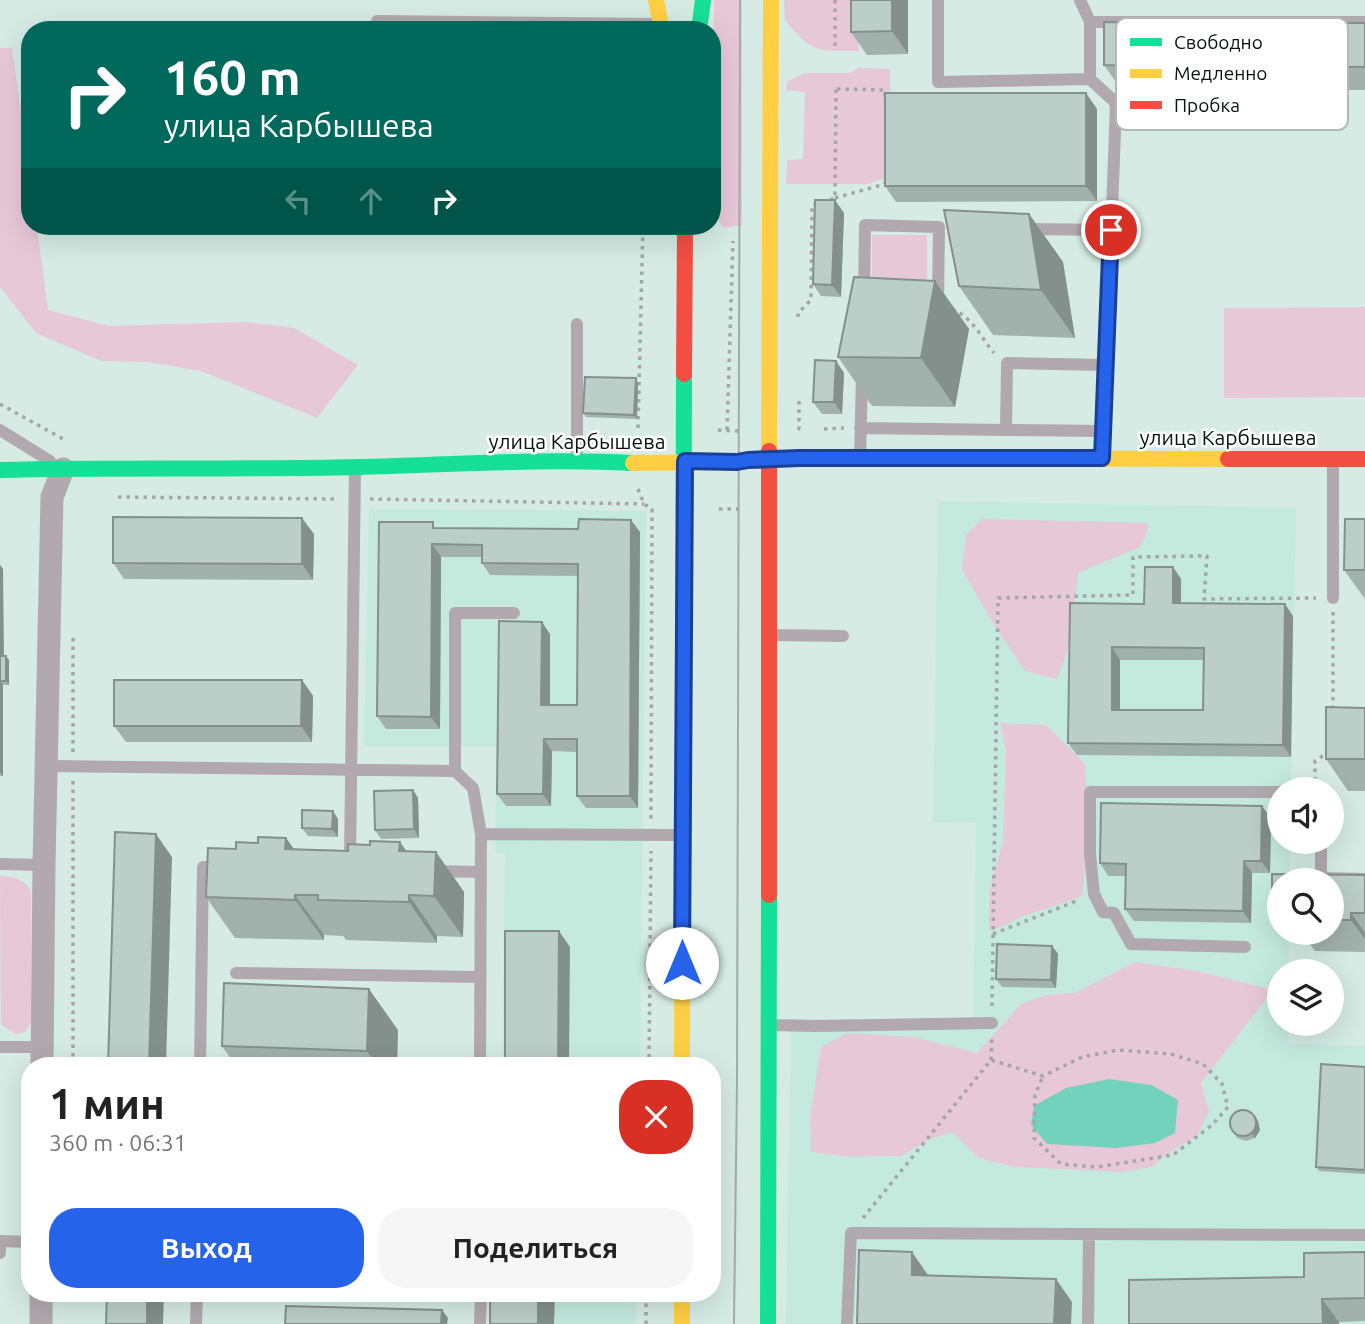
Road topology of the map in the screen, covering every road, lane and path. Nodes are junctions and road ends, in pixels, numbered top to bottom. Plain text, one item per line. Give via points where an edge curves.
1 (656, 0) edge
2 (703, 0) edge
3 (771, 0) edge
4 (835, 0) edge
5 (938, 0) edge
6 (1080, 0) edge
7 (660, 21) edge
8 (700, 21) edge
9 (1090, 22) junction
10 (1116, 22) edge
11 (835, 51) dead end
12 (1090, 79) junction
13 (885, 104) edge
14 (885, 170) edge
15 (835, 198) junction
16 (1006, 228) edge
17 (1111, 230) junction
18 (643, 235) edge
19 (685, 235) edge
20 (733, 241) dead end
21 (876, 300) edge
22 (931, 301) joint
23 (577, 324) dead end
24 (798, 326) dead end
25 (1007, 363) junction
26 (862, 364) edge
27 (1106, 365) junction
28 (799, 390) dead end
29 (638, 428) dead end
30 (860, 428) junction
31 (718, 429) dead end
32 (811, 429) dead end
33 (824, 429) dead end
34 (0, 430) edge
35 (727, 430) junction
36 (1006, 430) junction
37 (738, 431) dead end
38 (1104, 431) junction
39 (769, 458) junction
40 (860, 458) junction
41 (1102, 458) junction
42 (1333, 459) junction
43 (1365, 459) edge
44 (577, 460) junction
45 (685, 461) junction
46 (355, 467) junction
47 (63, 469) junction
48 (0, 470) edge
49 (638, 489) dead end
50 (114, 497) dead end
51 (355, 499) junction
52 (644, 504) junction
53 (719, 509) dead end
54 (738, 509) dead end
55 (1333, 597) junction
56 (514, 613) dead end
57 (768, 635) junction
58 (843, 636) dead end
59 (1333, 721) edge
60 (1333, 748) edge
61 (47, 766) junction
62 (351, 769) junction
63 (455, 771) junction
64 (1315, 777) edge
65 (1267, 792) edge
66 (481, 834) junction
67 (651, 835) junction
68 (682, 835) junction
69 (1321, 854) edge
70 (0, 864) edge
71 (44, 865) junction
72 (229, 867) edge
73 (350, 869) edge
74 (415, 871) edge
75 (480, 872) junction
76 (1365, 879) edge
77 (1094, 894) junction
78 (993, 934) junction
79 (1245, 947) dead end
80 (236, 973) dead end
81 (480, 977) junction
82 (992, 1023) junction
83 (768, 1025) junction
84 (0, 1046) edge
85 (42, 1056) edge
86 (200, 1057) edge
87 (480, 1057) edge
88 (649, 1057) edge
89 (682, 1057) edge
90 (991, 1060) junction
91 (1043, 1076) junction
92 (851, 1233) junction
93 (1089, 1234) junction
94 (1365, 1235) edge
95 (21, 1242) edge
96 (0, 1253) edge
97 (41, 1302) edge
98 (197, 1302) edge
99 (481, 1302) edge
100 (646, 1302) edge
101 (682, 1302) edge
102 (41, 1324) edge
103 (196, 1324) edge
104 (480, 1324) edge
105 (646, 1324) edge
106 (682, 1324) edge
107 (768, 1324) edge
108 (846, 1324) edge
109 (1088, 1324) edge

1 - 7 street
2 - 8 street
3 - 39 street
4 - 11 path
5 - 12 lane via 938,82
6 - 9 lane
9 - 10 lane
9 - 12 lane
12 - 17 lane via 1116,103
13 - 15 path via 885,90 836,88
14 - 15 path via 885,184
15 - 24 path via 812,205 811,300 798,313
16 - 17 lane
17 - 27 lane
18 - 29 path
19 - 45 street
20 - 35 path
21 - 22 lane via 863,300 865,225 946,227
22 - 25 path via 961,313
23 - 44 lane
25 - 27 lane
25 - 36 lane
26 - 30 lane
27 - 38 lane
28 - 32 path via 799,429
30 - 33 path
30 - 36 lane
30 - 40 lane
31 - 35 path
34 - 47 lane
35 - 37 path
36 - 38 lane
38 - 41 lane
39 - 40 street, улица Карбышева
39 - 45 street, улица Карбышева
39 - 57 street
40 - 41 street, улица Карбышева
41 - 42 street, улица Карбышева
42 - 43 street, улица Карбышева
42 - 55 lane
44 - 45 street, улица Карбышева
44 - 46 street, улица Карбышева
45 - 68 street
46 - 47 street, улица Карбышева
46 - 51 lane
47 - 48 street, улица Карбышева
47 - 61 street via 52,497
49 - 52 path
50 - 51 path
51 - 52 path
51 - 62 lane
52 - 67 path via 652,509
53 - 54 path
55 - 59 path
55 - 78 path via 1204,599 1207,556 1133,557 1133,595 998,598
56 - 63 lane via 455,613
57 - 58 lane
57 - 83 street
60 - 64 path via 1315,761
61 - 62 lane
61 - 71 street
62 - 63 lane
62 - 73 lane
63 - 66 lane via 473,788
65 - 77 lane via 1090,792
66 - 67 lane
66 - 75 lane
67 - 68 lane
67 - 88 path
68 - 89 street
69 - 76 lane via 1321,878
70 - 71 lane
71 - 85 street
72 - 86 lane via 203,867
74 - 75 lane
75 - 81 lane
77 - 78 path
77 - 79 lane via 1103,912 1114,913 1131,944
78 - 82 path
80 - 81 lane
81 - 87 lane
82 - 83 lane
82 - 90 path
83 - 107 street
84 - 85 lane
90 - 91 path
90 - 92 path
91 - 91 path via 1082,1057 1118,1050 1171,1054 1203,1064 1222,1084 1228,1107 1173,1156 1097,1167 1061,1164 1034,1138 1035,1096
92 - 93 lane
92 - 108 lane
93 - 94 lane
93 - 109 lane
95 - 96 lane via 0,1241
97 - 102 street
98 - 103 lane
99 - 104 lane
100 - 105 path
101 - 106 street

